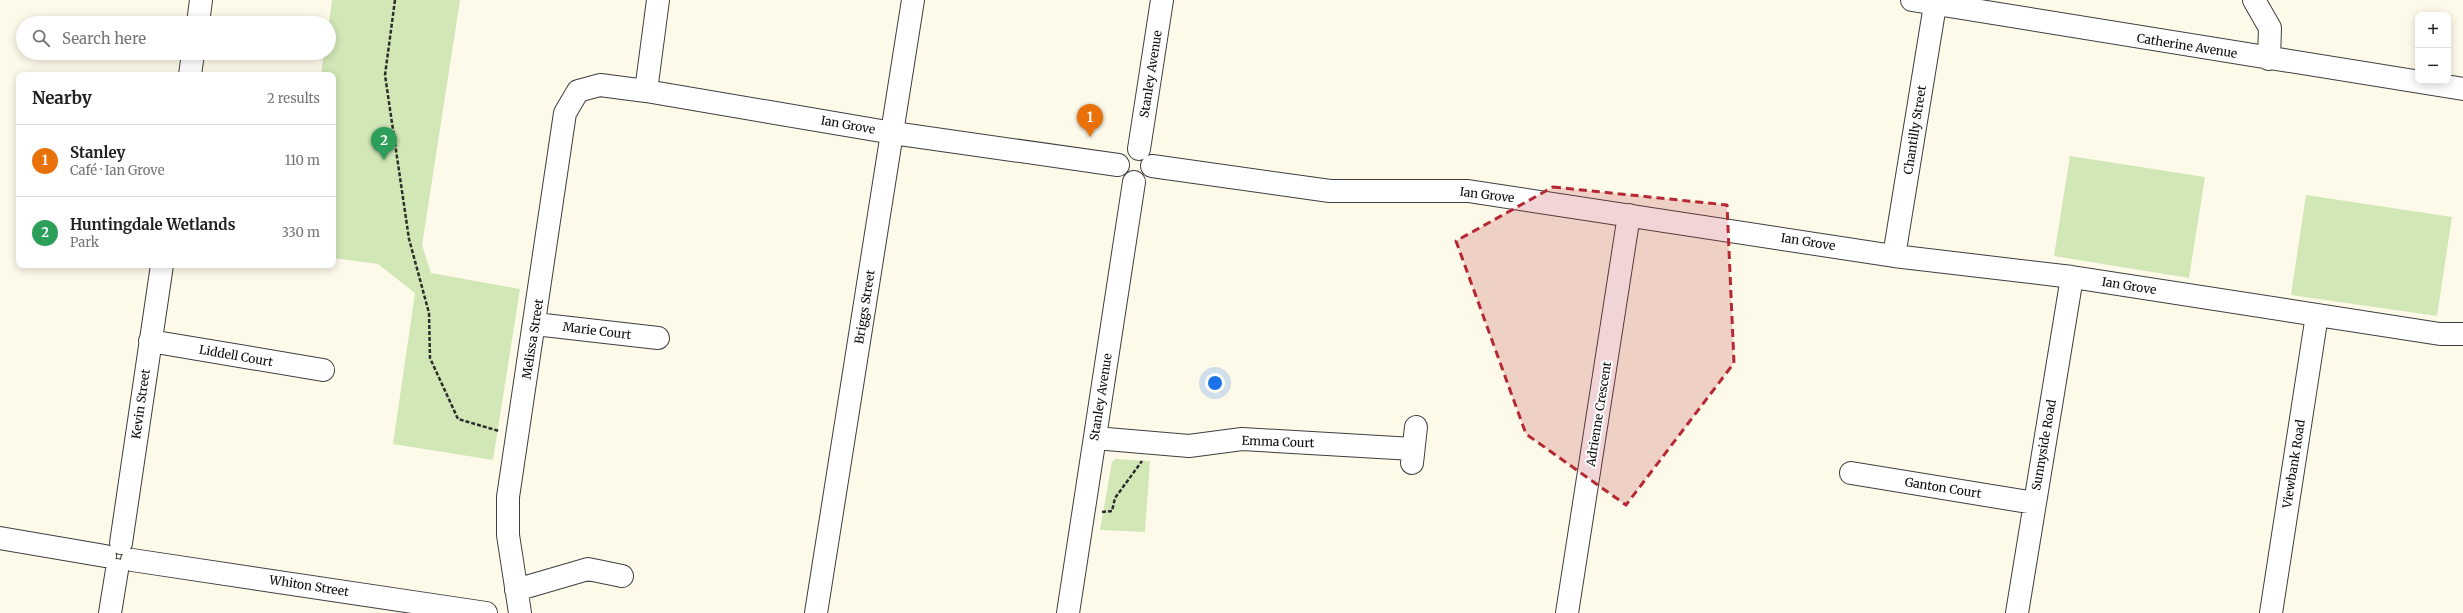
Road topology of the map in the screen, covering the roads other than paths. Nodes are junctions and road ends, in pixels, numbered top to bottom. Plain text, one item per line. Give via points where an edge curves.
1 (202, 0) edge
2 (658, 0) edge
3 (913, 0) edge
4 (1162, 0) edge
5 (1912, 0) edge
6 (2254, 0) edge
7 (1935, 5) junction
8 (199, 16) edge
9 (2269, 59) junction
10 (193, 60) edge
11 (191, 72) edge
12 (2463, 89) edge
13 (646, 91) junction
14 (578, 92) joint
15 (892, 133) junction
16 (1145, 158) junction
17 (1118, 165) junction
18 (1134, 182) junction
19 (1629, 215) junction
20 (1894, 256) junction
21 (162, 268) edge
22 (2072, 277) junction
23 (2317, 315) junction
24 (535, 324) junction
25 (2463, 334) edge
26 (658, 338) dead end
27 (150, 341) junction
28 (323, 370) dead end
29 (1416, 427) dead end
30 (1095, 438) junction
31 (1851, 473) dead end
32 (2034, 503) junction
33 (0, 538) edge
34 (118, 557) junction
35 (622, 576) dead end
36 (514, 606) edge
37 (110, 613) edge
38 (486, 613) edge
39 (816, 613) edge
40 (1068, 613) edge
41 (1567, 613) edge
42 (2017, 613) edge
43 (2271, 613) edge

1 - 8 street
2 - 13 street
3 - 15 street, Briggs Street
4 - 16 street, Stanley Avenue
5 - 7 street, Catherine Avenue
6 - 9 street via 2270,28
7 - 9 street, Catherine Avenue
7 - 20 street, Chantilly Street
9 - 12 street, Catherine Avenue
10 - 11 street
13 - 14 street, Ian Grove via 600,85
13 - 15 street, Ian Grove
14 - 24 street, Melissa Street via 565,113
15 - 17 street, Ian Grove
15 - 39 street, Briggs Street
16 - 17 street via 1126,151
16 - 18 street via 1148,176
16 - 19 street, Ian Grove via 1330,192 1468,191
17 - 18 street via 1124,177
18 - 30 street, Stanley Avenue
19 - 20 street, Ian Grove
19 - 41 street, Adrienne Crescent
20 - 22 street, Ian Grove
21 - 27 street, Kevin Street
22 - 23 street, Ian Grove
22 - 32 street, Sunnyside Road
23 - 25 street, Ian Grove via 2440,334
23 - 43 street, Viewbank Road
24 - 26 street, Marie Court
24 - 36 street, Melissa Street via 508,497 508,535
27 - 28 street, Liddell Court
27 - 34 street, Kevin Street
29 - 30 street, Emma Court via 1413,456 1242,439 1189,446
30 - 40 street, Stanley Avenue
31 - 32 street, Ganton Court
32 - 42 street, Sunnyside Road
33 - 34 street, Whiton Street
34 - 37 street, Kevin Street
34 - 38 street, Whiton Street
35 - 36 street via 588,570

